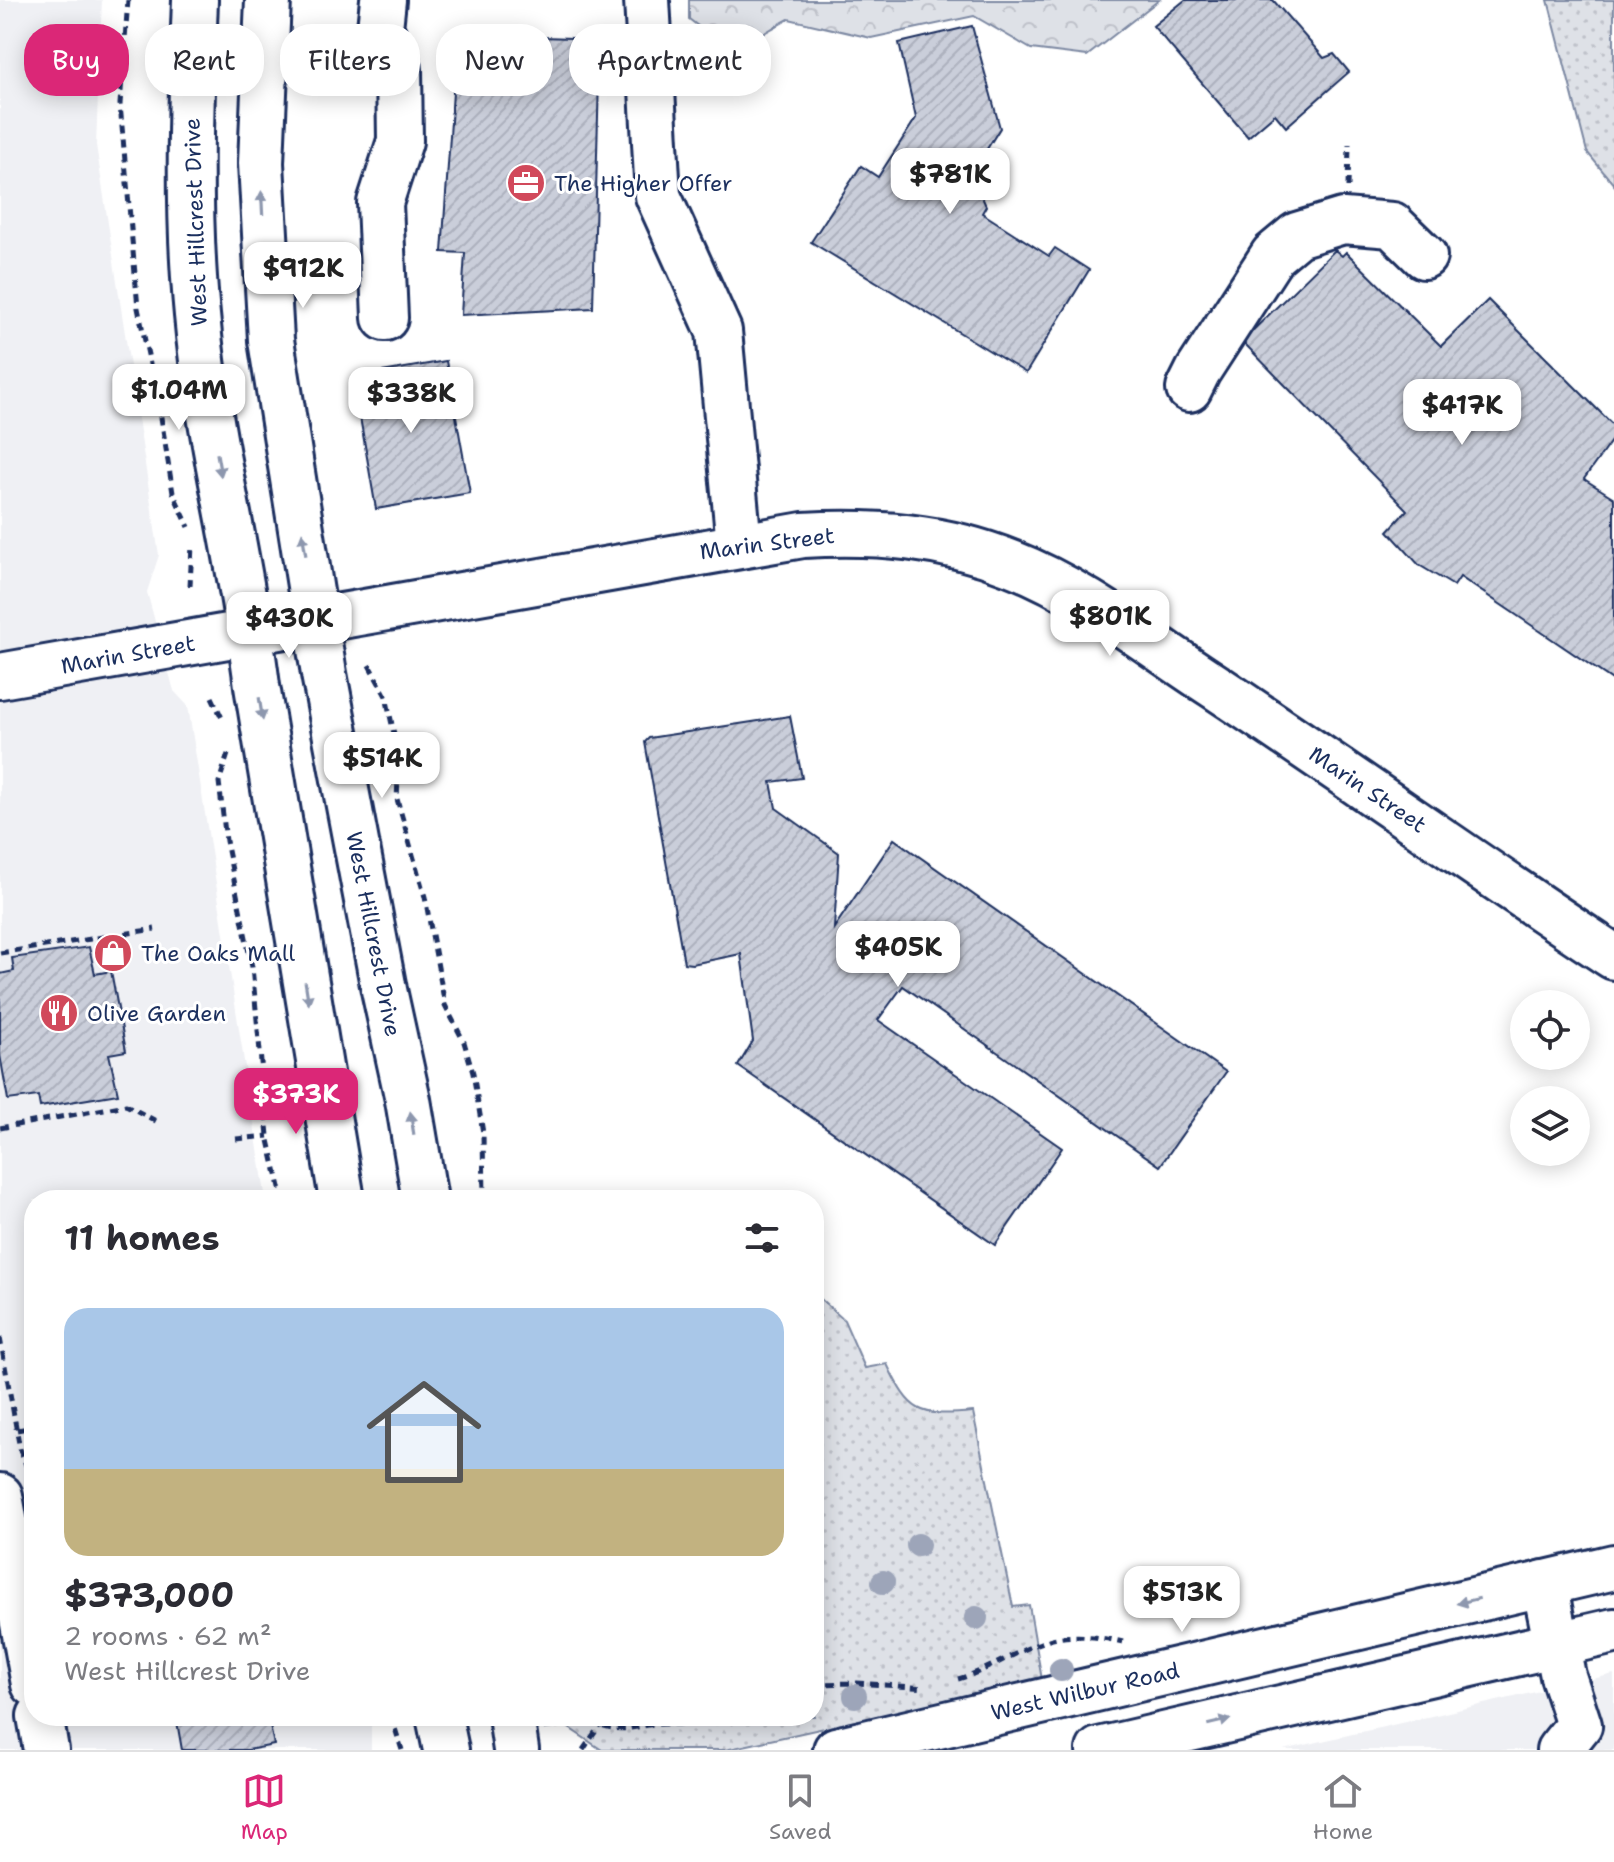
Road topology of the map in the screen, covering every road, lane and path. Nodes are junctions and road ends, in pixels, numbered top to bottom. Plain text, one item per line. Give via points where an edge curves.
1 (128, 0) edge
2 (195, 0) edge
3 (268, 0) edge
4 (383, 0) edge
5 (647, 0) edge
6 (1424, 256) dead end
7 (385, 318) dead end
8 (1189, 389) dead end
9 (739, 545) junction
10 (190, 586) dead end
11 (316, 621) junction
12 (251, 632) junction
13 (369, 665) dead end
14 (0, 676) edge
15 (212, 697) dead end
16 (226, 728) dead end
17 (229, 750) dead end
18 (155, 929) dead end
19 (0, 953) edge
20 (1614, 957) edge
21 (156, 1121) dead end
22 (0, 1128) edge
23 (268, 1136) junction
24 (236, 1139) dead end
25 (281, 1190) edge
26 (340, 1190) edge
27 (423, 1190) edge
28 (484, 1190) edge
29 (0, 1338) edge
30 (24, 1429) edge
31 (17, 1430) junction
32 (16, 1487) edge
33 (1614, 1567) edge
34 (24, 1575) edge
35 (1544, 1583) junction
36 (1614, 1631) edge
37 (1557, 1645) junction
38 (42, 1726) edge
39 (394, 1726) edge
40 (441, 1726) edge
41 (512, 1726) edge
42 (599, 1726) edge
43 (603, 1726) edge
44 (643, 1726) edge
45 (46, 1750) edge
46 (402, 1750) edge
47 (446, 1750) edge
48 (516, 1750) edge
49 (583, 1750) edge
50 (836, 1750) edge
51 (1099, 1750) edge
52 (1559, 1750) edge

1 - 10 path via 120,104 138,308 173,493 189,525
2 -> 12 street, West Hillcrest Drive via 190,123 196,315
11 -> 3 street, West Hillcrest Drive via 271,340 261,163
4 - 7 street via 380,28 399,69 400,141 380,203
5 - 9 street via 658,196 719,331
6 - 8 street via 1392,225 1343,221 1297,235 1273,255
9 - 11 street, Marin Street
9 - 20 street, Marin Street via 803,535 903,535 951,543 1012,563 1072,592
11 - 12 street, Marin Street
27 -> 11 street, West Hillcrest Drive
12 - 14 street, Marin Street
12 -> 26 street, West Hillcrest Drive
13 - 28 path via 386,696 399,758 397,799 425,897 445,1005 473,1073 483,1133
15 - 16 path
17 - 23 path via 219,782 252,967
18 - 19 path
21 - 22 path via 126,1105
23 - 24 path
23 - 25 path
29 - 31 path
30 - 31 path
31 - 32 path
32 - 34 street
33 - 35 street, West Wilbur Road
35 - 37 street
35 -> 50 street, West Wilbur Road
36 - 37 street
51 -> 37 street
37 - 52 street via 1579,1725
38 - 45 street
39 - 46 path
40 - 47 street
41 - 48 street
42 - 49 path
43 - 44 path via 619,1731

